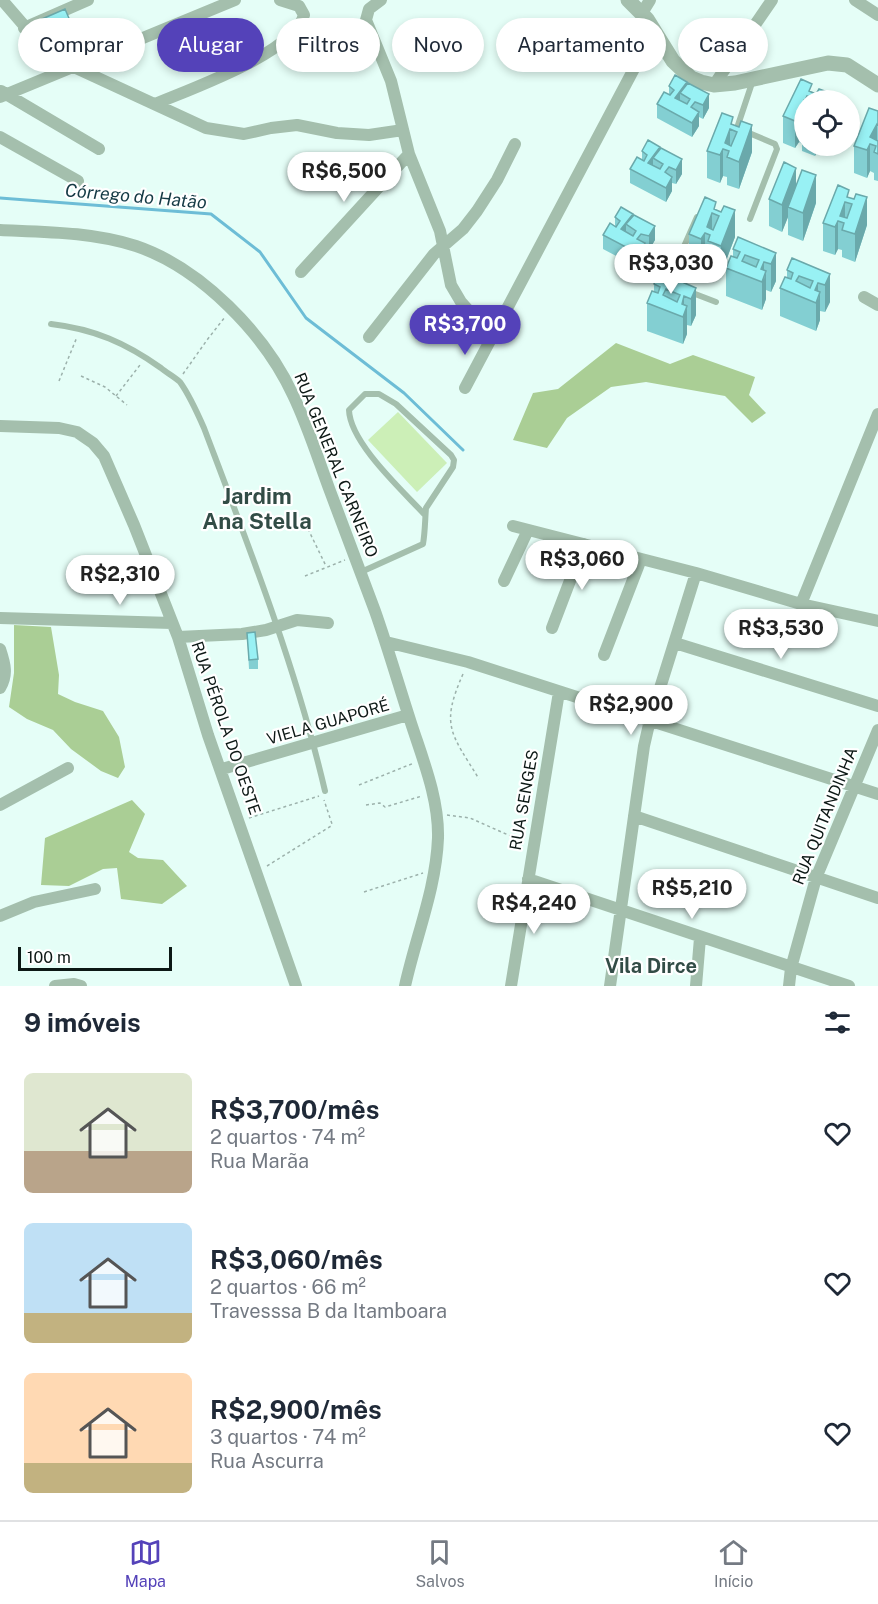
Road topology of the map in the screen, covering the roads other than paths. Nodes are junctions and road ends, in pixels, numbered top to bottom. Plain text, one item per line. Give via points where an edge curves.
1 (2, 0) edge
2 (88, 0) edge
3 (235, 0) edge
4 (280, 0) edge
5 (381, 0) edge
6 (628, 0) edge
7 (772, 0) edge
8 (855, 0) edge
9 (646, 6) edge
10 (878, 15) edge
11 (47, 18) edge
12 (18, 20) edge
13 (145, 37) edge
14 (666, 50) edge
15 (61, 72) edge
16 (85, 72) edge
17 (632, 72) edge
18 (753, 79) junction
19 (714, 85) junction
20 (878, 85) edge
21 (2, 94) edge
22 (155, 104) junction
23 (403, 130) junction
24 (0, 137) edge
25 (515, 144) dead end
26 (99, 149) dead end
27 (409, 154) junction
28 (78, 181) dead end
29 (700, 210) edge
30 (750, 219) dead end
31 (0, 231) edge
32 (444, 246) junction
33 (301, 272) dead end
34 (864, 297) dead end
35 (716, 302) dead end
36 (878, 304) edge
37 (51, 324) dead end
38 (369, 337) dead end
39 (492, 337) junction
40 (465, 388) dead end
41 (878, 414) edge
42 (0, 426) edge
43 (425, 515) junction
44 (513, 526) dead end
45 (528, 530) junction
46 (584, 544) junction
47 (641, 559) junction
48 (361, 573) junction
49 (696, 573) junction
50 (504, 581) dead end
51 (801, 604) junction
52 (0, 618) edge
53 (878, 621) edge
54 (172, 623) junction
55 (328, 623) dead end
56 (276, 625) junction
57 (552, 628) dead end
58 (178, 637) junction
59 (386, 642) junction
60 (675, 643) junction
61 (0, 649) edge
62 (604, 655) dead end
63 (0, 688) edge
64 (559, 692) junction
65 (878, 706) edge
66 (408, 715) junction
67 (650, 720) junction
68 (878, 730) edge
69 (314, 744) junction
70 (68, 768) dead end
71 (222, 769) junction
72 (853, 787) junction
73 (325, 791) dead end
74 (878, 794) edge
75 (0, 805) edge
76 (634, 816) junction
77 (816, 878) junction
78 (528, 879) junction
79 (95, 889) dead end
80 (878, 898) edge
81 (622, 911) junction
82 (0, 916) edge
83 (700, 938) junction
84 (791, 968) junction
85 (55, 986) edge
86 (81, 986) edge
87 (296, 986) edge
88 (405, 986) edge
89 (511, 986) edge
90 (610, 986) edge
91 (696, 986) edge
92 (789, 986) edge
93 (849, 986) edge

1 - 12 street
2 - 11 street
3 - 13 street
4 - 22 street via 302,8 304,15 297,29 277,46
5 - 23 street via 369,9 366,20 391,81
6 - 9 street
7 - 19 street
8 - 10 street
14 - 19 street via 685,74
15 - 21 street
16 - 22 street
17 - 39 street
18 - 19 street
18 - 20 street via 839,63
18 - 30 lane via 737,128 775,144 777,149
21 - 26 street
22 - 23 street via 206,128 244,134 297,125 369,135
23 - 27 street
24 - 28 street
25 - 32 street via 477,211
27 - 32 street
27 - 33 street
29 - 35 lane via 670,283
31 - 48 street, RUA GENERAL CARNEIRO via 88,235 136,246 190,274 232,310 266,349 294,396
32 - 38 street
32 - 39 street via 451,285
34 - 36 street
37 - 56 lane via 81,327 114,340 179,381 204,428
39 - 40 street
41 - 51 street
42 - 54 street, RUA PÉROLA DO OESTE via 76,432 105,456
43 - 43 lane via 369,454 352,426 349,410 364,394 379,394 396,405 454,460
43 - 48 lane via 420,547
44 - 45 street
45 - 46 street
45 - 50 street
46 - 47 street
46 - 57 street
47 - 49 street
47 - 62 street
48 - 59 street, RUA GENERAL CARNEIRO
49 - 51 street
49 - 60 street
51 - 53 street
52 - 54 street
54 - 58 street, RUA PÉROLA DO OESTE
55 - 56 street via 297,620
56 - 58 street via 242,634
56 - 69 lane
58 - 71 street, RUA PÉROLA DO OESTE
59 - 64 street via 468,662
59 - 66 street, RUA GENERAL CARNEIRO
60 - 65 street
60 - 67 street
61 - 63 street via 6,675
64 - 67 street
64 - 78 street, RUA SENGES
66 - 69 street, VIELA GUAPORÉ
66 - 88 street, RUA GENERAL CARNEIRO via 432,792 438,837 424,921
67 - 72 street
67 - 76 street
68 - 72 street, RUA QUITANDINHA
69 - 71 street, VIELA GUAPORÉ
69 - 73 lane
70 - 75 street
71 - 87 street, RUA PÉROLA DO OESTE
72 - 74 street
72 - 77 street, RUA QUITANDINHA
76 - 77 street
76 - 81 street
77 - 80 street
77 - 84 street, RUA QUITANDINHA
78 - 81 street
78 - 89 street, RUA SENGES
79 - 82 street via 34,902
81 - 83 street
81 - 90 street
83 - 84 street
83 - 91 street
84 - 92 street, RUA QUITANDINHA
84 - 93 street
85 - 86 street

